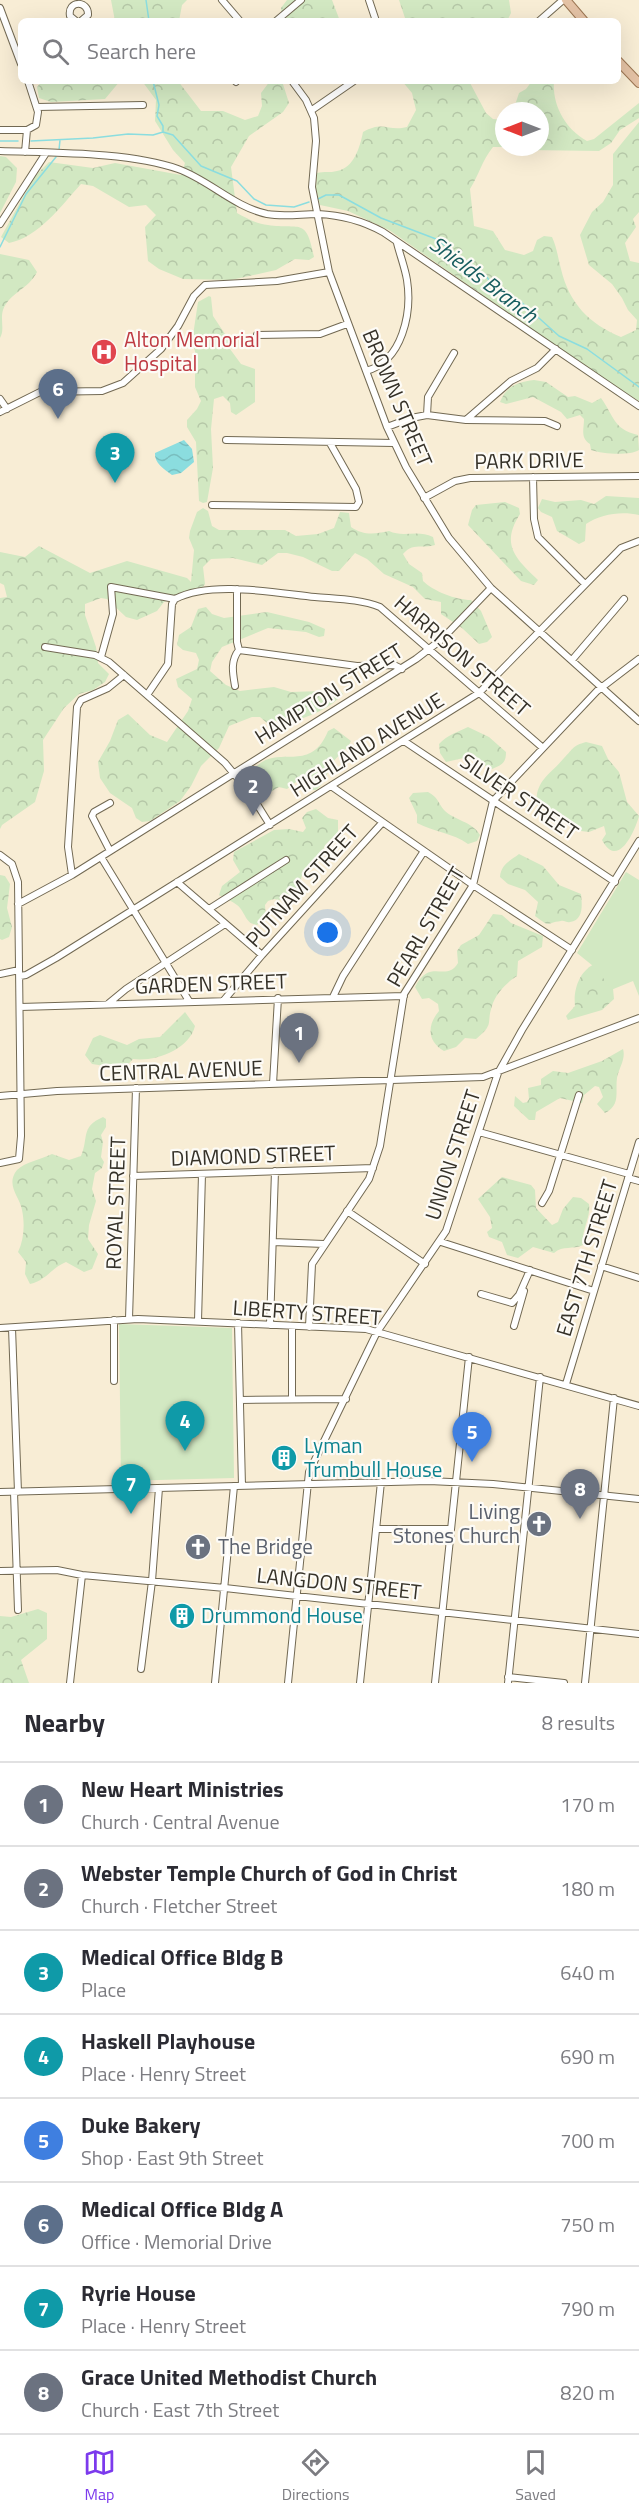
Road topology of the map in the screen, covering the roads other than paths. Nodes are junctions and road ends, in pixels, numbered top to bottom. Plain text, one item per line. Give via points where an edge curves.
1 (222, 0) edge
2 (301, 0) edge
3 (369, 0) edge
4 (564, 0) edge
5 (68, 3) edge
6 (0, 8) edge
7 (72, 18) edge
8 (84, 18) edge
9 (237, 18) edge
10 (280, 18) edge
11 (375, 18) edge
12 (543, 18) edge
13 (581, 18) edge
14 (18, 56) edge
15 (621, 63) edge
16 (639, 83) edge
17 (29, 84) edge
18 (294, 84) edge
19 (350, 84) edge
20 (143, 105) dead end
21 (37, 107) junction
22 (312, 110) junction
23 (0, 130) edge
24 (27, 130) junction
25 (0, 151) edge
26 (25, 152) junction
27 (46, 153) junction
28 (317, 214) junction
29 (0, 224) edge
30 (397, 243) junction
31 (329, 272) junction
32 (347, 324) junction
33 (257, 335) dead end
34 (555, 349) junction
35 (454, 352) dead end
36 (366, 371) junction
37 (0, 399) edge
38 (639, 406) edge
39 (7, 409) junction
40 (0, 412) edge
41 (428, 415) junction
42 (466, 420) junction
43 (557, 426) dead end
44 (387, 427) junction
45 (226, 440) dead end
46 (330, 443) junction
47 (394, 443) junction
48 (639, 476) edge
49 (533, 477) junction
50 (424, 498) junction
51 (212, 505) dead end
52 (639, 541) edge
53 (585, 584) junction
54 (491, 588) junction
55 (237, 589) junction
56 (175, 599) junction
57 (624, 599) dead end
58 (539, 632) junction
59 (45, 647) dead end
60 (430, 649) junction
61 (239, 650) junction
62 (101, 657) junction
63 (639, 659) edge
64 (572, 660) junction
65 (402, 669) junction
66 (124, 675) junction
67 (235, 686) dead end
68 (602, 686) junction
69 (479, 693) junction
70 (147, 695) junction
71 (639, 721) edge
72 (404, 741) junction
73 (543, 748) junction
74 (234, 773) junction
75 (331, 786) junction
76 (493, 801) junction
77 (110, 803) dead end
78 (382, 823) junction
79 (270, 825) junction
80 (639, 841) edge
81 (110, 851) junction
82 (424, 851) junction
83 (0, 855) edge
84 (101, 857) junction
85 (286, 860) dead end
86 (72, 875) junction
87 (177, 882) junction
88 (615, 882) junction
89 (473, 885) junction
90 (18, 904) junction
91 (134, 909) junction
92 (209, 909) junction
93 (225, 924) junction
94 (572, 950) junction
95 (262, 955) junction
96 (167, 963) junction
97 (20, 973) junction
98 (0, 974) edge
99 (404, 996) junction
100 (333, 997) junction
101 (278, 998) junction
102 (224, 1000) junction
103 (189, 1001) junction
104 (109, 1004) junction
105 (20, 1007) junction
106 (639, 1018) edge
107 (498, 1073) junction
108 (391, 1081) junction
109 (273, 1084) junction
110 (136, 1088) junction
111 (21, 1093) junction
112 (579, 1095) dead end
113 (0, 1096) edge
114 (479, 1132) junction
115 (639, 1142) edge
116 (560, 1155) junction
117 (0, 1163) edge
118 (373, 1168) junction
119 (275, 1171) junction
120 (202, 1174) junction
121 (133, 1176) junction
122 (629, 1176) junction
123 (639, 1181) edge
124 (542, 1203) dead end
125 (347, 1211) junction
126 (273, 1242) junction
127 (441, 1242) junction
128 (324, 1244) junction
129 (425, 1264) junction
130 (601, 1266) junction
131 (530, 1270) junction
132 (639, 1278) edge
133 (594, 1291) junction
134 (482, 1294) dead end
135 (129, 1319) junction
136 (114, 1320) junction
137 (198, 1321) junction
138 (238, 1323) junction
139 (270, 1325) junction
140 (292, 1326) junction
141 (514, 1326) dead end
142 (309, 1327) junction
143 (0, 1328) edge
144 (12, 1328) junction
145 (377, 1332) junction
146 (469, 1357) junction
147 (540, 1377) junction
148 (114, 1381) dead end
149 (566, 1384) junction
150 (292, 1398) junction
151 (614, 1398) junction
152 (345, 1399) junction
153 (240, 1400) junction
154 (639, 1406) edge
155 (381, 1482) junction
156 (455, 1482) junction
157 (308, 1484) junction
158 (234, 1486) junction
159 (242, 1486) junction
160 (159, 1488) junction
161 (528, 1488) junction
162 (0, 1492) edge
163 (16, 1492) junction
164 (603, 1495) junction
165 (639, 1499) edge
166 (376, 1529) junction
167 (450, 1529) junction
168 (17, 1570) junction
169 (0, 1571) edge
170 (82, 1575) junction
171 (152, 1581) junction
172 (225, 1588) junction
173 (296, 1596) junction
174 (369, 1604) junction
175 (18, 1610) dead end
176 (442, 1612) junction
177 (514, 1620) junction
178 (590, 1628) junction
179 (639, 1634) edge
180 (141, 1669) dead end
181 (508, 1680) edge
182 (70, 1683) edge
183 (215, 1683) edge
184 (288, 1683) edge
185 (360, 1683) edge
186 (435, 1683) edge
187 (564, 1683) edge
188 (585, 1683) edge

1 - 9 street
2 - 10 street
3 - 11 street
4 - 12 street
4 - 13 main road
5 - 7 street
5 - 8 street via 78,1 87,6
6 - 14 street
15 - 16 main road
17 - 21 street
18 - 22 street, BROWN STREET
19 - 22 street
20 - 21 street
21 - 24 street via 37,123
22 - 28 street, BROWN STREET via 316,131 312,187
23 - 24 street
24 - 26 street
25 - 26 street
26 - 27 street
27 - 28 street via 154,162 200,178 256,211 285,216
27 - 29 street
28 - 30 street via 367,224
28 - 31 street, BROWN STREET
30 - 34 street
30 - 36 street via 407,278 407,318 394,350
31 - 32 street, BROWN STREET
31 - 39 street via 277,281 205,285 191,300 161,349 123,383 102,391 40,392
32 - 33 street via 320,334
32 - 36 street, BROWN STREET
34 - 38 street
34 - 42 street via 537,368 511,381
35 - 41 street via 428,397
36 - 44 street, BROWN STREET
37 - 39 street
39 - 40 street
41 - 42 street
41 - 44 street
42 - 43 street via 535,420
44 - 47 street, BROWN STREET
45 - 46 street
46 - 47 street
46 - 51 street via 356,489 358,506
47 - 50 street, BROWN STREET
48 - 49 street, PARK DRIVE
49 - 50 street, PARK DRIVE via 459,480
49 - 53 street via 538,537
50 - 54 street, BROWN STREET via 449,538
52 - 53 street, HIGHLAND AVENUE via 621,548
53 - 58 street, HIGHLAND AVENUE
54 - 58 street, BROWN STREET
54 - 60 street, HAMPTON STREET
55 - 56 street, HARRISON STREET
55 - 60 street, HARRISON STREET via 375,605 390,613
55 - 61 street
56 - 62 street via 111,587 114,606
56 - 70 street via 168,664
57 - 64 street
58 - 64 street, BROWN STREET
58 - 69 street, HIGHLAND AVENUE
59 - 62 street
60 - 65 street, HAMPTON STREET
60 - 69 street, HARRISON STREET
61 - 65 street via 357,666 386,664
61 - 67 street via 233,665
62 - 66 street
63 - 68 street, PEARL STREET
64 - 68 street, BROWN STREET
65 - 74 street, HAMPTON STREET
66 - 70 street
66 - 86 street via 108,688 81,700 77,707 68,847
68 - 71 street, BROWN STREET
68 - 73 street, PEARL STREET
69 - 72 street, HIGHLAND AVENUE
69 - 73 street, HARRISON STREET
70 - 74 street
72 - 75 street, HIGHLAND AVENUE
72 - 76 street, SILVER STREET
73 - 76 street, PEARL STREET
74 - 79 street
74 - 81 street, HAMPTON STREET
75 - 78 street
75 - 79 street, HIGHLAND AVENUE
76 - 88 street, SILVER STREET
76 - 89 street, PEARL STREET
77 - 81 street via 92,816
78 - 82 street
78 - 95 street, PUTNAM STREET
79 - 87 street, HIGHLAND AVENUE
80 - 88 street, UNION STREET
81 - 84 street, HAMPTON STREET
82 - 89 street
82 - 100 street
83 - 90 street via 10,862 17,876
84 - 86 street, HAMPTON STREET
84 - 91 street
85 - 92 street
86 - 90 street, HAMPTON STREET
87 - 91 street, HIGHLAND AVENUE
87 - 92 street
88 - 94 street, UNION STREET
89 - 94 street
89 - 99 street, PEARL STREET
90 - 97 street
91 - 96 street
91 - 97 street, HIGHLAND AVENUE via 36,970
92 - 93 street
93 - 95 street
93 - 96 street
94 - 107 street, UNION STREET
95 - 102 street, PUTNAM STREET
96 - 103 street
96 - 104 street
97 - 98 street, HIGHLAND AVENUE
97 - 105 street
99 - 100 street, GARDEN STREET
99 - 108 street, PEARL STREET
100 - 101 street, GARDEN STREET
101 - 102 street, GARDEN STREET
101 - 109 street
102 - 103 street, GARDEN STREET
103 - 104 street, GARDEN STREET
104 - 105 street, GARDEN STREET
105 - 111 street
106 - 107 street, CENTRAL AVENUE
107 - 108 street, CENTRAL AVENUE
107 - 114 street, UNION STREET
108 - 109 street, CENTRAL AVENUE
108 - 118 street, PEARL STREET
109 - 110 street, CENTRAL AVENUE
110 - 111 street, CENTRAL AVENUE
110 - 121 street, ROYAL STREET
111 - 113 street, CENTRAL AVENUE
111 - 117 street via 18,1161
112 - 116 street
114 - 116 street
114 - 127 street, UNION STREET
115 - 122 street, EAST 7TH STREET
116 - 122 street
116 - 124 street
118 - 119 street, DIAMOND STREET
118 - 125 street, PEARL STREET
119 - 120 street, DIAMOND STREET
119 - 126 street
120 - 121 street, DIAMOND STREET
120 - 137 street
121 - 135 street, ROYAL STREET
122 - 123 street
122 - 130 street, EAST 7TH STREET
125 - 128 street, PEARL STREET
125 - 129 street
126 - 128 street
126 - 139 street
127 - 129 street, UNION STREET
127 - 131 street
128 - 142 street, PEARL STREET via 311,1269
129 - 145 street, UNION STREET
130 - 132 street
130 - 133 street, EAST 7TH STREET
131 - 133 street
131 - 134 street via 512,1303
131 - 141 street
133 - 149 street, EAST 7TH STREET
135 - 136 street, LIBERTY STREET
135 - 137 street, LIBERTY STREET
136 - 144 street, LIBERTY STREET
136 - 148 street
137 - 138 street, LIBERTY STREET
138 - 139 street, LIBERTY STREET
138 - 153 street
139 - 140 street, LIBERTY STREET
140 - 142 street, LIBERTY STREET
140 - 150 street
142 - 145 street, LIBERTY STREET
143 - 144 street, LIBERTY STREET
144 - 163 street
145 - 146 street, LIBERTY STREET
145 - 152 street, UNION STREET
146 - 147 street, LIBERTY STREET
146 - 156 street
147 - 149 street, LIBERTY STREET
147 - 161 street
149 - 151 street, LIBERTY STREET
150 - 152 street
150 - 153 street
151 - 154 street, LIBERTY STREET
151 - 164 street
152 - 157 street, UNION STREET via 309,1472
153 - 159 street
155 - 156 street
155 - 157 street
155 - 166 street
156 - 161 street
156 - 167 street
157 - 159 street
157 - 173 street, UNION STREET
158 - 159 street
158 - 160 street
158 - 172 street
160 - 163 street
160 - 171 street
161 - 164 street
161 - 177 street
162 - 163 street
163 - 168 street
164 - 165 street
164 - 178 street
166 - 167 street
166 - 174 street
167 - 176 street
168 - 169 street, LANGDON STREET
168 - 170 street, LANGDON STREET
168 - 175 street
170 - 171 street, LANGDON STREET
170 - 182 street
171 - 172 street, LANGDON STREET
171 - 180 street
172 - 173 street, LANGDON STREET
172 - 183 street
173 - 174 street, LANGDON STREET
173 - 184 street, UNION STREET
174 - 176 street, LANGDON STREET
174 - 185 street
176 - 177 street, LANGDON STREET
176 - 186 street
177 - 178 street, LANGDON STREET
177 - 181 street
178 - 179 street, LANGDON STREET
178 - 188 street
181 - 187 street

